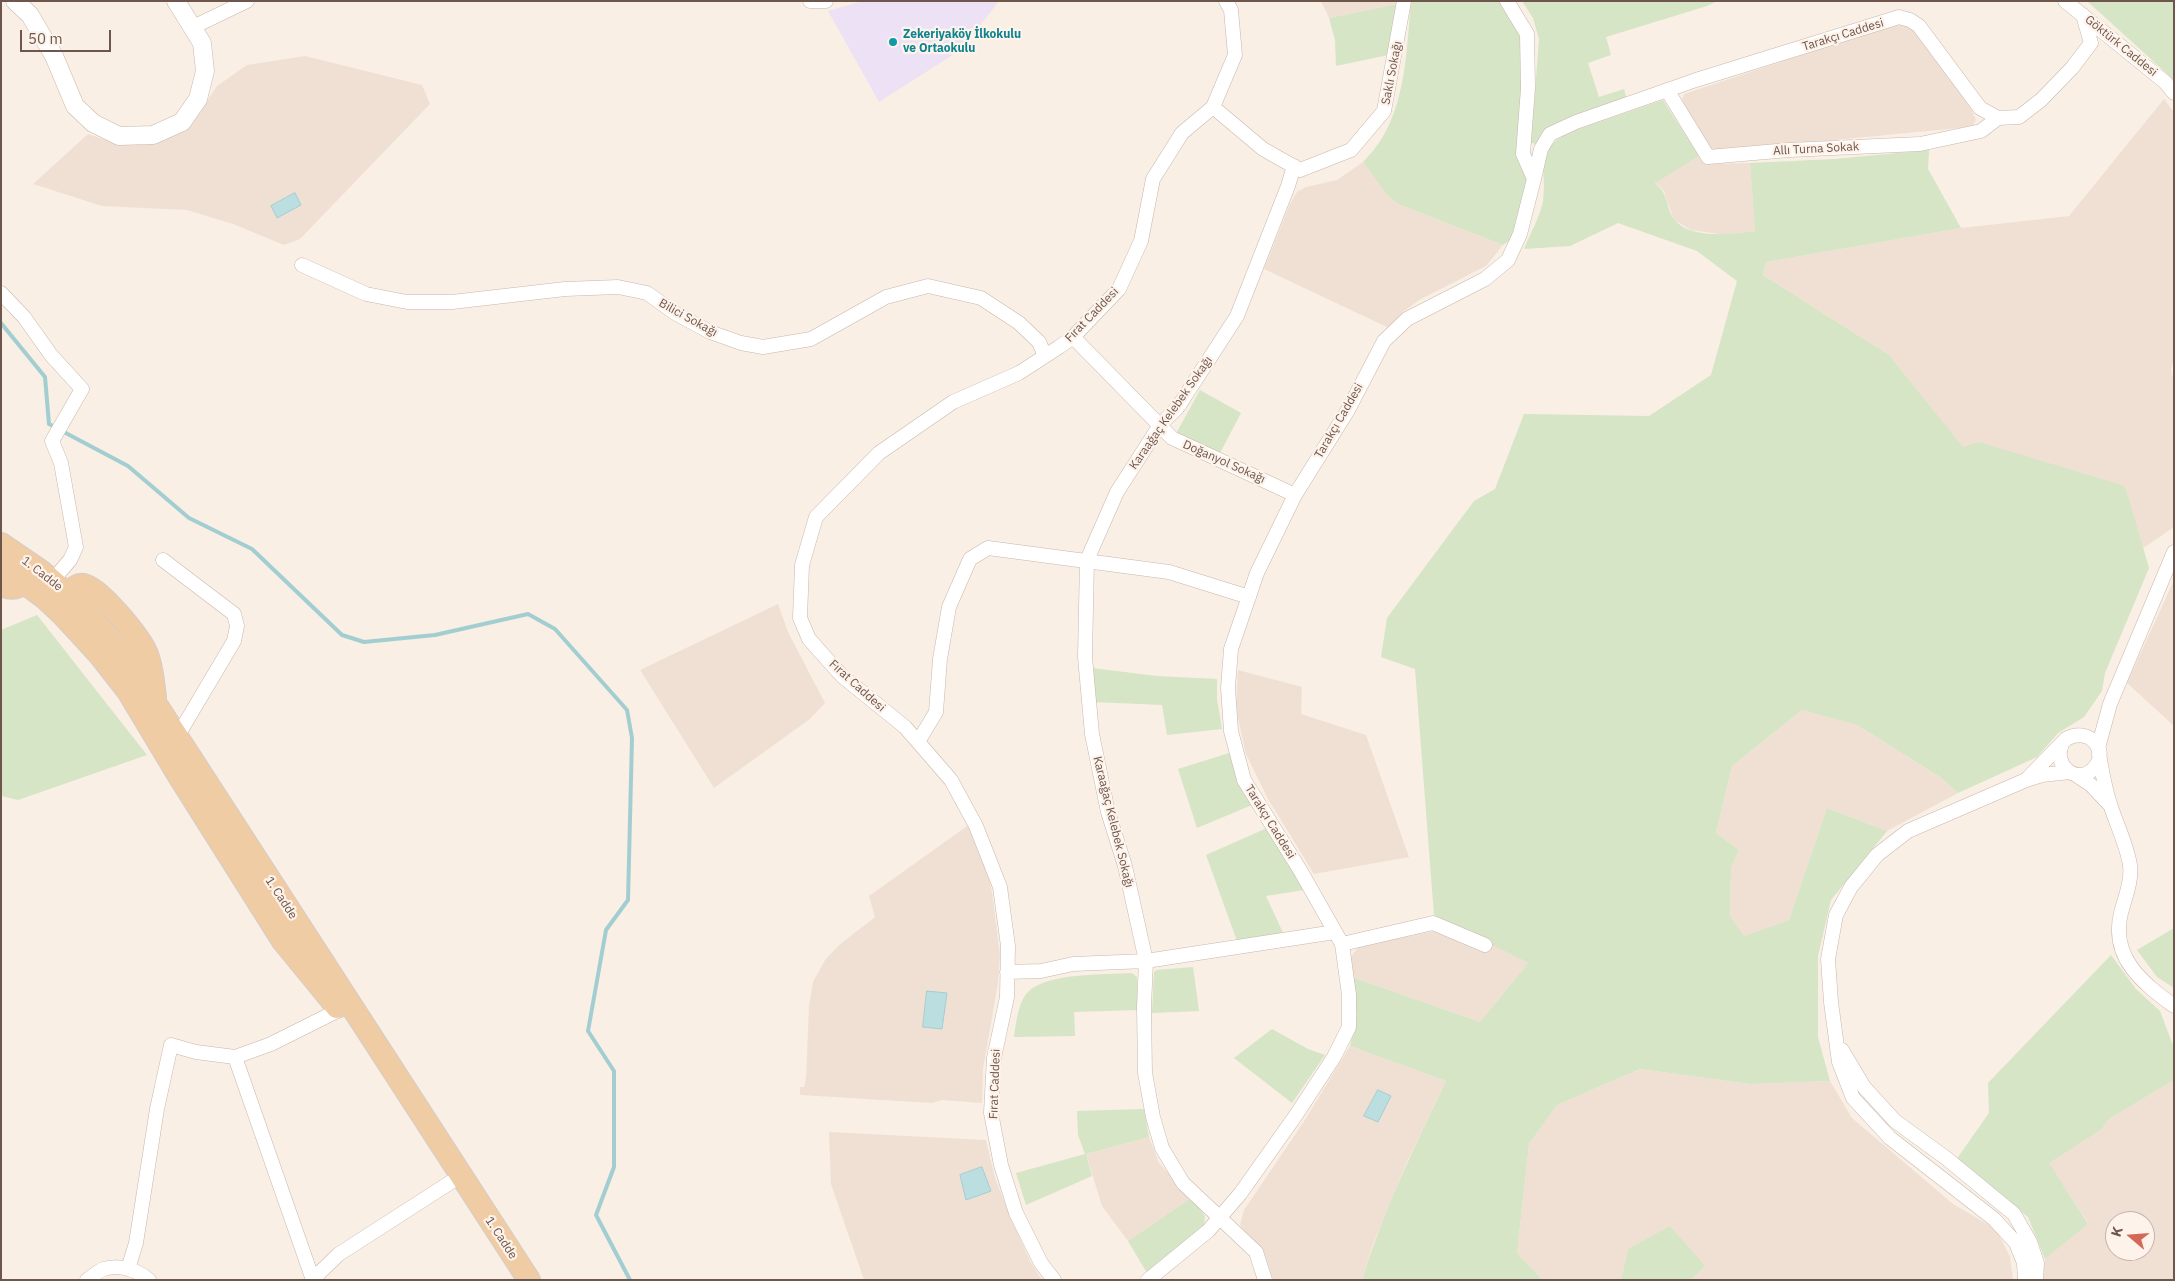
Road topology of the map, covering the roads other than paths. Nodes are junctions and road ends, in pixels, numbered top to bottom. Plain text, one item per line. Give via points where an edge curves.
1 (15, 1) edge
2 (176, 1) edge
3 (247, 1) edge
4 (810, 1) edge
5 (826, 1) edge
6 (1226, 1) edge
7 (1404, 1) edge
8 (1507, 1) edge
9 (2065, 1) edge
10 (2082, 15) junction
11 (193, 27) junction
12 (1667, 90) junction
13 (2174, 93) edge
14 (1213, 107) junction
15 (1998, 118) junction
16 (1294, 166) junction
17 (1534, 179) junction
18 (302, 266) dead end
19 (1, 292) edge
20 (1073, 337) junction
21 (1045, 356) junction
22 (1160, 425) junction
23 (1295, 495) junction
24 (1, 544) edge
25 (2174, 552) edge
26 (163, 560) dead end
27 (1086, 560) junction
28 (1, 565) edge
29 (25, 571) junction
30 (1, 584) edge
31 (61, 597) junction
32 (1249, 597) junction
33 (2110, 704) junction
34 (2078, 734) junction
35 (177, 737) junction
36 (918, 742) junction
37 (2062, 744) junction
38 (2099, 751) junction
39 (2073, 773) junction
40 (2026, 780) junction
41 (2110, 804) junction
42 (1338, 938) junction
43 (1484, 945) dead end
44 (1146, 961) junction
45 (1007, 972) junction
46 (2174, 1006) edge
47 (339, 1010) junction
48 (1838, 1042) junction
49 (236, 1057) junction
50 (451, 1182) junction
51 (1220, 1217) junction
52 (128, 1269) junction
53 (314, 1279) edge
54 (87, 1280) edge
55 (149, 1280) edge
56 (512, 1280) edge
57 (528, 1280) edge
58 (1054, 1280) edge
59 (1148, 1280) edge
60 (1265, 1280) edge
61 (2025, 1280) edge
62 (2036, 1280) edge

1 - 11 street via 30,15 50,48 75,106 93,123 119,136 153,135 182,122 198,100 206,72 202,43
2 - 11 street
3 - 11 street
4 - 5 street
6 - 14 street, Fırat Caddesi via 1231,10 1235,55
7 - 16 street, Saklı Sokağı via 1384,111 1351,150 1300,170
8 - 17 street via 1527,34 1528,88 1523,154
9 - 10 street, Göktürk Caddesi
10 - 13 street, Göktürk Caddesi via 2165,82
10 - 15 street via 2090,43 2072,68 2042,100 2019,117
12 - 15 street, Allı Turna Sokak via 1708,157 1920,144 1981,131
12 - 15 street, Tarakçı Caddesi via 1899,17 1919,26 1980,108
12 - 17 street, Tarakçı Caddesi via 1550,134 1541,149
14 - 16 street via 1263,149
14 - 20 street, Fırat Caddesi via 1182,133 1153,179 1141,241 1119,288
16 - 22 street, Karaağaç Kelebek Sokağı via 1237,316 1178,407
17 - 23 street, Tarakçı Caddesi via 1520,234 1508,260 1485,279 1407,319 1384,341 1348,410
18 - 21 street, Bilici Sokağı via 366,294 407,302 452,302 618,286 647,294 710,332 763,347 811,339 886,297 928,286 981,298 1020,322 1038,342
19 - 31 street via 82,388 52,441 62,463 76,547
20 - 21 street, Fırat Caddesi
20 - 22 street, Doğanyol Sokağı
21 - 36 street, Fırat Caddesi via 1019,372 953,402 902,436 878,453 816,517 802,565 800,618 809,639 842,676 905,727
22 - 23 street, Doğanyol Sokağı via 1172,438
22 - 27 street, Karaağaç Kelebek Sokağı via 1117,492
23 - 32 street, Tarakçı Caddesi via 1257,572
24 - 29 main road, 1. Cadde
25 - 33 street
26 - 35 street via 234,614 237,626 234,641
27 - 32 street via 1169,572
27 - 36 street via 988,548 970,559 949,607 940,659 936,712
27 - 44 street, Karaağaç Kelebek Sokağı via 1085,657 1092,734
28 - 29 main road, 1. Cadde
29 - 30 main road via 14,589
29 - 31 main road, 1. Cadde
29 - 31 main road, 1. Cadde
31 - 35 main road, 1. Cadde via 82,607 126,658
31 - 47 main road, 1. Cadde via 128,692 283,941
32 - 42 street, Tarakçı Caddesi via 1231,649 1228,688 1231,731 1244,780
33 - 34 street via 2096,724
33 - 38 street
34 - 37 street
34 - 38 street via 2090,737
35 - 57 main road, 1. Cadde
36 - 45 street, Fırat Caddesi via 951,780 976,826 1000,887 1008,946
37 - 39 street via 2061,762
37 - 40 street
38 - 39 street via 2098,762 2090,772
38 - 41 street
39 - 40 street via 2042,775
39 - 41 street via 2091,784
40 - 48 street via 1908,831 1877,855 1851,887 1836,915 1828,959
41 - 46 street via 2130,864 2131,881 2119,923 2126,963 2144,984
42 - 43 street via 1433,923
42 - 44 street
42 - 51 street, Tarakçı Caddesi via 1349,995 1349,1027 1334,1057 1296,1115
44 - 45 street via 1073,964 1041,971
44 - 51 street, Karaağaç Kelebek Sokağı via 1145,1073 1153,1117 1162,1148 1183,1183
45 - 58 street, Fırat Caddesi via 1007,997 994,1058 991,1113 1000,1165 1016,1213 1041,1263
47 - 49 street via 271,1044
47 - 50 main road, 1. Cadde
48 - 61 street via 1839,1062 1853,1098 1890,1138 1994,1219 2016,1243 2024,1263
48 - 62 street via 1864,1087 1895,1121 2014,1214 2030,1242 2037,1263
49 - 52 street via 171,1045 157,1109 136,1243
49 - 53 street
50 - 53 street via 339,1254
50 - 56 main road, 1. Cadde
51 - 59 street, Tarakçı Caddesi via 1208,1231
51 - 60 street, Karaağaç Kelebek Sokağı via 1256,1252
52 - 54 street via 104,1269
52 - 55 street via 139,1271

